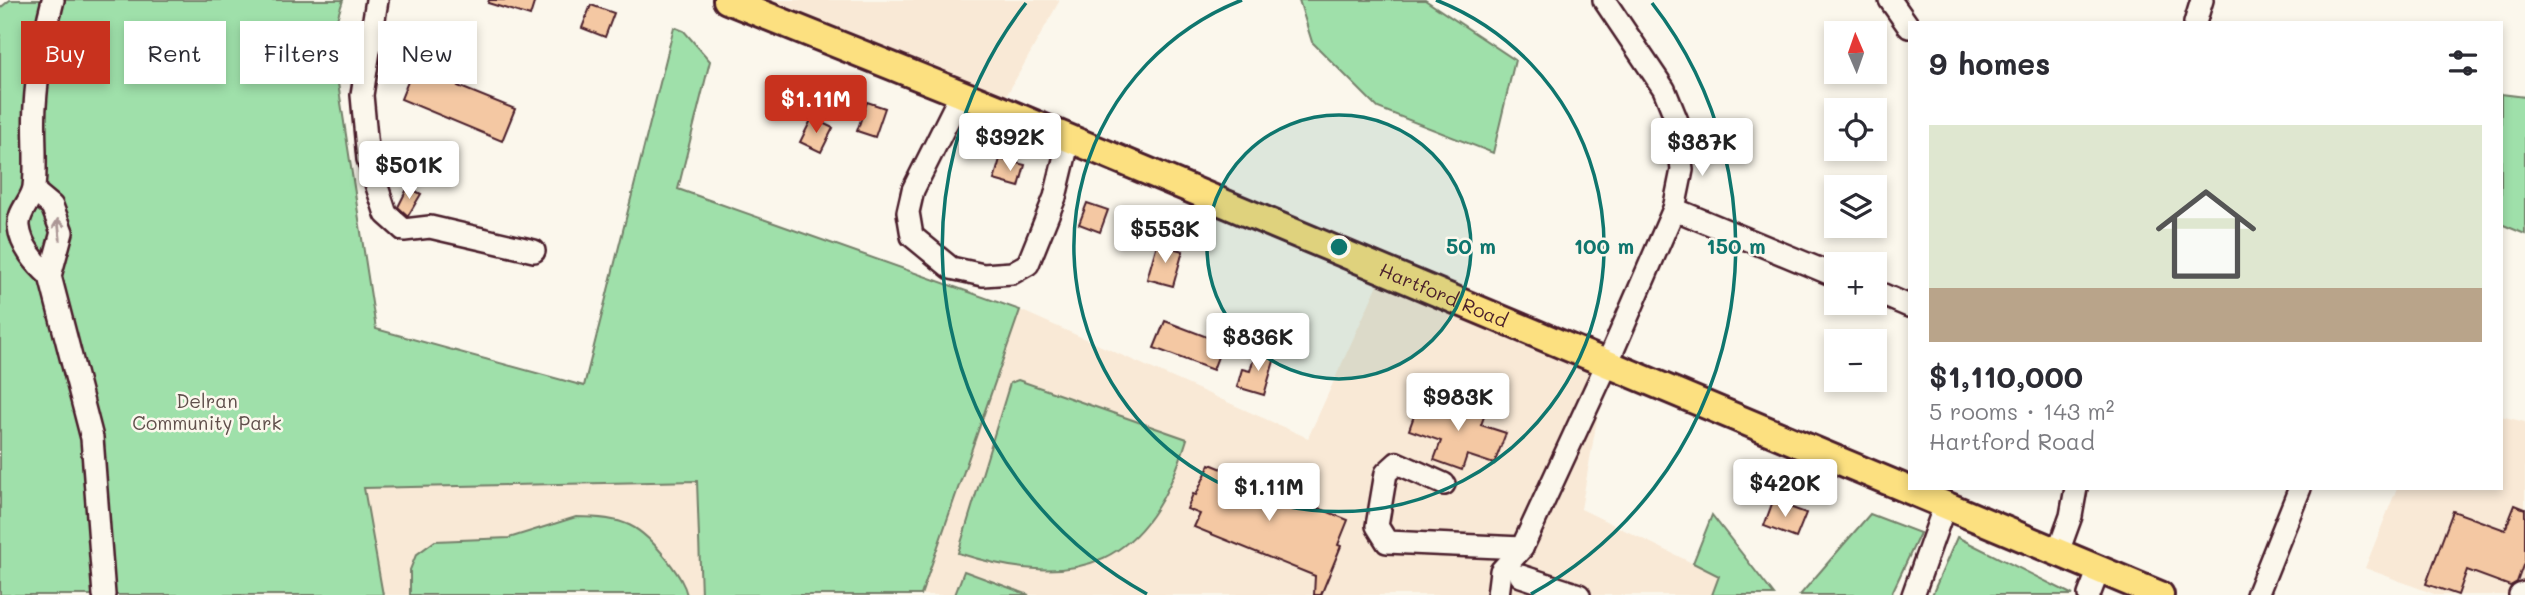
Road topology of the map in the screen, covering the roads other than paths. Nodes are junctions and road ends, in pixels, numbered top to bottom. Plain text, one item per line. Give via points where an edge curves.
1 (53, 0) edge
2 (377, 0) edge
3 (727, 0) edge
4 (1604, 0) edge
5 (1890, 0) edge
6 (2202, 0) edge
7 (2196, 21) edge
8 (1908, 26) edge
9 (961, 94) junction
10 (1069, 139) junction
11 (34, 191) junction
12 (1674, 209) junction
13 (534, 251) dead end
14 (1824, 270) edge
15 (50, 276) junction
16 (1887, 297) edge
17 (1908, 306) edge
18 (1607, 364) junction
19 (1444, 484) dead end
20 (1908, 490) edge
21 (1909, 490) edge
22 (2076, 490) edge
23 (2299, 490) edge
24 (1945, 505) junction
25 (1522, 548) junction
26 (2058, 552) junction
27 (2099, 569) junction
28 (1519, 585) edge
29 (2525, 593) edge
30 (104, 595) edge
31 (1498, 595) edge
32 (1579, 595) edge
33 (1913, 595) edge
34 (2089, 595) edge
35 (2160, 595) edge
36 (2257, 595) edge
37 (2520, 595) edge

1 - 11 street via 38,65
2 - 13 street via 362,95 368,159 386,214 404,230 430,227
3 - 9 main road, Hartford Road
4 - 12 street via 1664,89 1677,121 1682,170
5 - 8 street
6 - 7 street
9 - 10 main road, Hartford Road
9 - 10 street via 913,190 908,212 912,236 951,268 983,275 1012,273 1028,264 1055,197
10 - 18 main road, Hartford Road
15 -> 11 street via 62,232 52,206
11 - 15 street via 18,225 38,266
12 - 14 street
12 - 18 street
15 - 30 street via 92,438
16 - 17 street
18 - 20 main road, Hartford Road
18 - 25 street
19 - 25 street via 1397,463 1387,473 1377,526 1387,542
21 - 24 main road, Hartford Road
22 - 26 street
23 - 36 street
24 - 26 main road, Hartford Road
24 - 33 street
25 - 28 street
25 - 31 street via 1501,571
26 - 27 main road, Hartford Road
27 - 34 street
27 - 35 main road, Hartford Road
28 - 32 street
29 - 37 street

